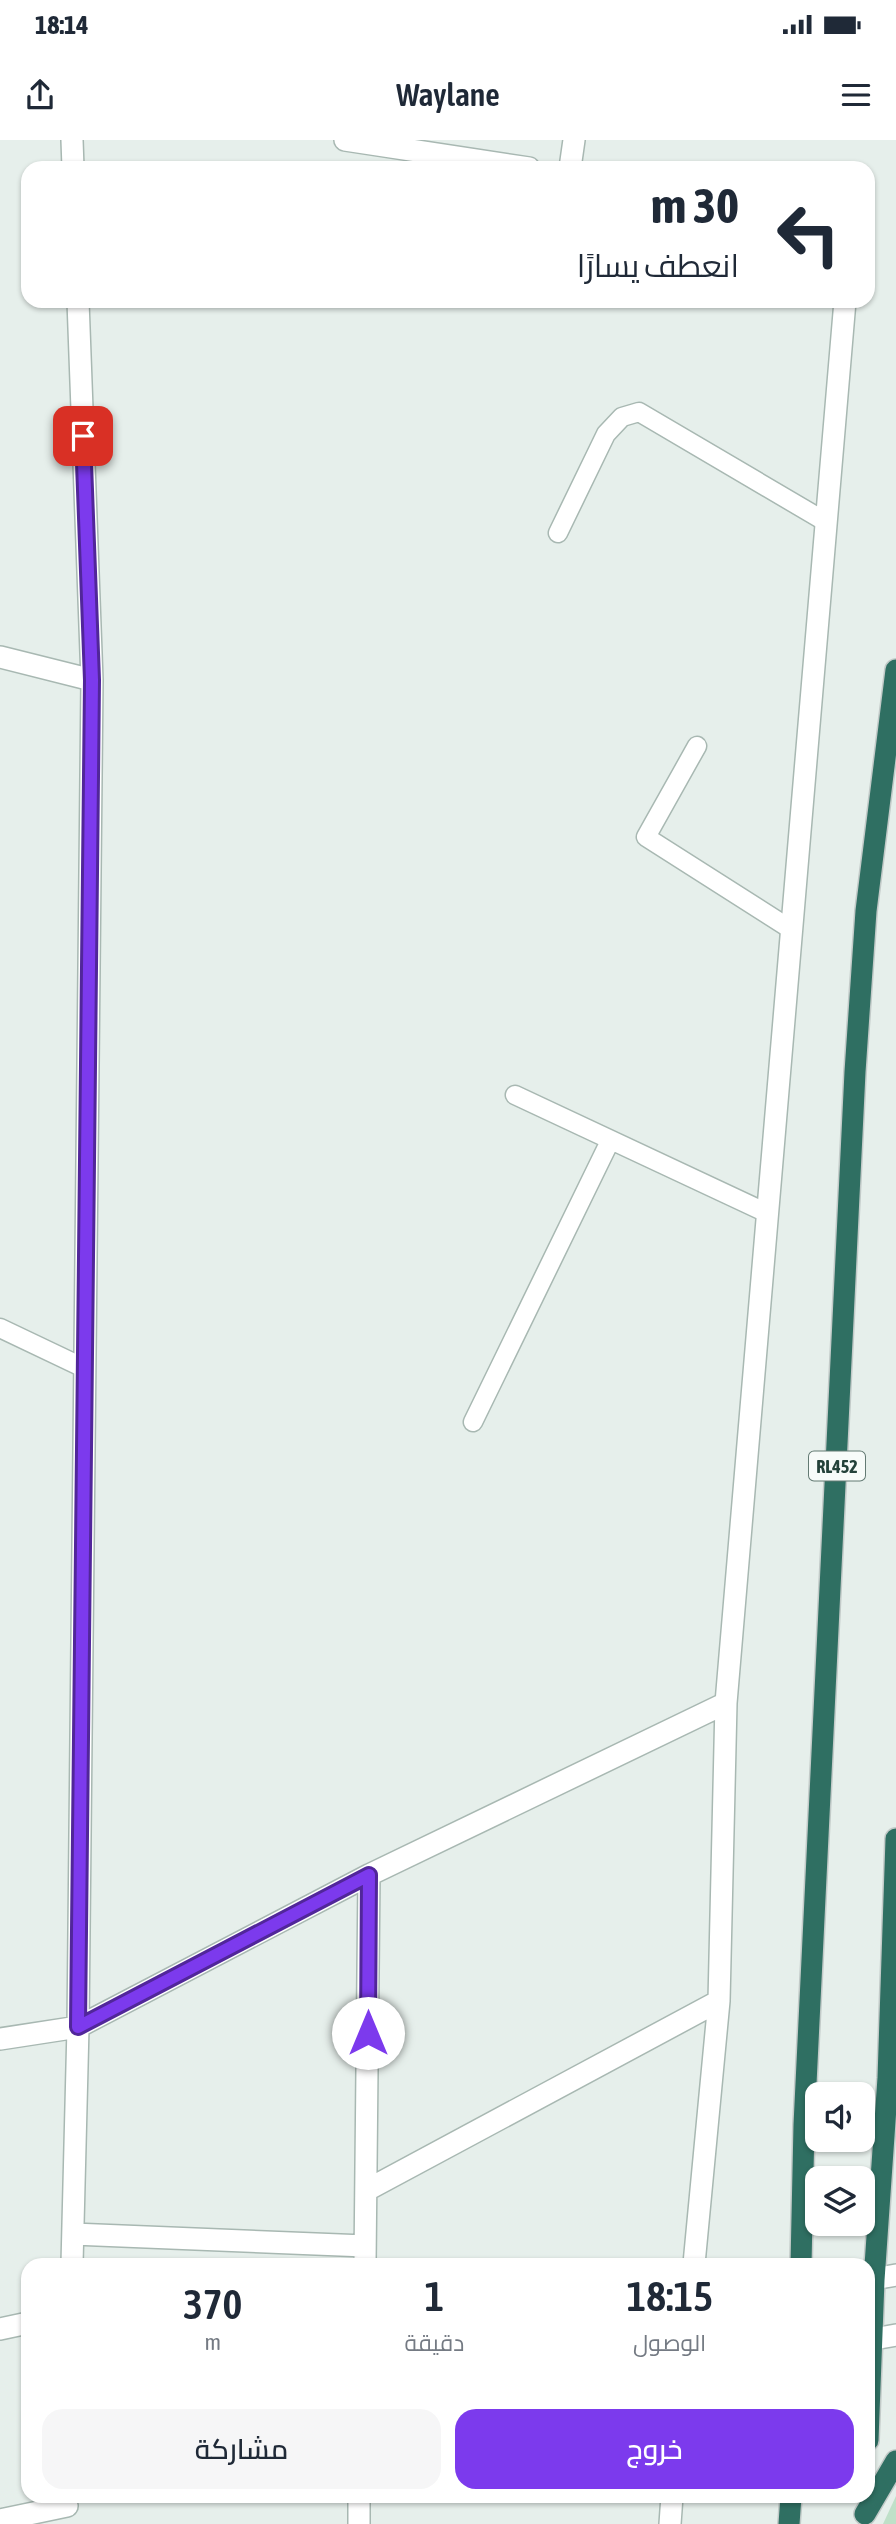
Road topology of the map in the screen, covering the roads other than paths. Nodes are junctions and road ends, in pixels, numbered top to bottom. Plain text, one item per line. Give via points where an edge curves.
1 (72, 140) edge
2 (345, 140) edge
3 (574, 140) edge
4 (73, 161) edge
5 (482, 161) edge
6 (571, 161) edge
7 (78, 308) edge
8 (844, 308) edge
9 (826, 522) junction
10 (558, 533) dead end
11 (0, 657) edge
12 (896, 670) edge
13 (92, 680) junction
14 (697, 746) dead end
15 (792, 930) junction
16 (515, 1095) dead end
17 (610, 1141) junction
18 (767, 1213) junction
19 (0, 1328) edge
20 (85, 1368) junction
21 (473, 1422) dead end
22 (726, 1703) junction
23 (896, 1839) edge
24 (369, 1875) junction
25 (719, 2001) junction
26 (78, 2027) junction
27 (0, 2039) edge
28 (888, 2078) junction
29 (896, 2132) edge
30 (367, 2190) junction
31 (73, 2234) junction
32 (365, 2255) edge
33 (72, 2258) edge
34 (695, 2258) edge
35 (801, 2258) edge
36 (873, 2258) edge
37 (896, 2275) edge
38 (875, 2279) edge
39 (21, 2324) edge
40 (0, 2329) edge
41 (896, 2335) edge
42 (875, 2339) edge
43 (896, 2461) edge
44 (875, 2495) edge
45 (359, 2503) edge
46 (672, 2503) edge
47 (790, 2503) edge
48 (67, 2509) edge
49 (0, 2520) edge
50 (359, 2524) edge
51 (670, 2524) edge
52 (789, 2524) edge

1 - 4 street
2 - 5 street
3 - 6 street
7 - 13 street
8 - 9 street
9 - 10 lane via 639,412 622,417 606,435
9 - 15 street
11 - 13 street
12 - 35 highway, RL452 via 866,911 855,1072
13 - 20 street
14 - 15 lane via 646,837
15 - 18 street
16 - 17 lane
17 - 18 lane
17 - 21 lane
18 - 22 street
19 - 20 lane
20 - 26 street
22 - 24 street
22 - 25 street
23 - 28 highway
24 - 26 street
24 - 30 street
25 - 30 street
25 - 34 street
26 - 27 street
26 - 31 street
28 - 29 highway
28 - 36 highway
30 - 32 street
31 - 32 street
31 - 33 street
37 - 38 street
39 - 40 street
41 - 42 street
43 - 44 highway
45 - 50 street
46 - 51 street
47 - 52 highway
48 - 49 street

